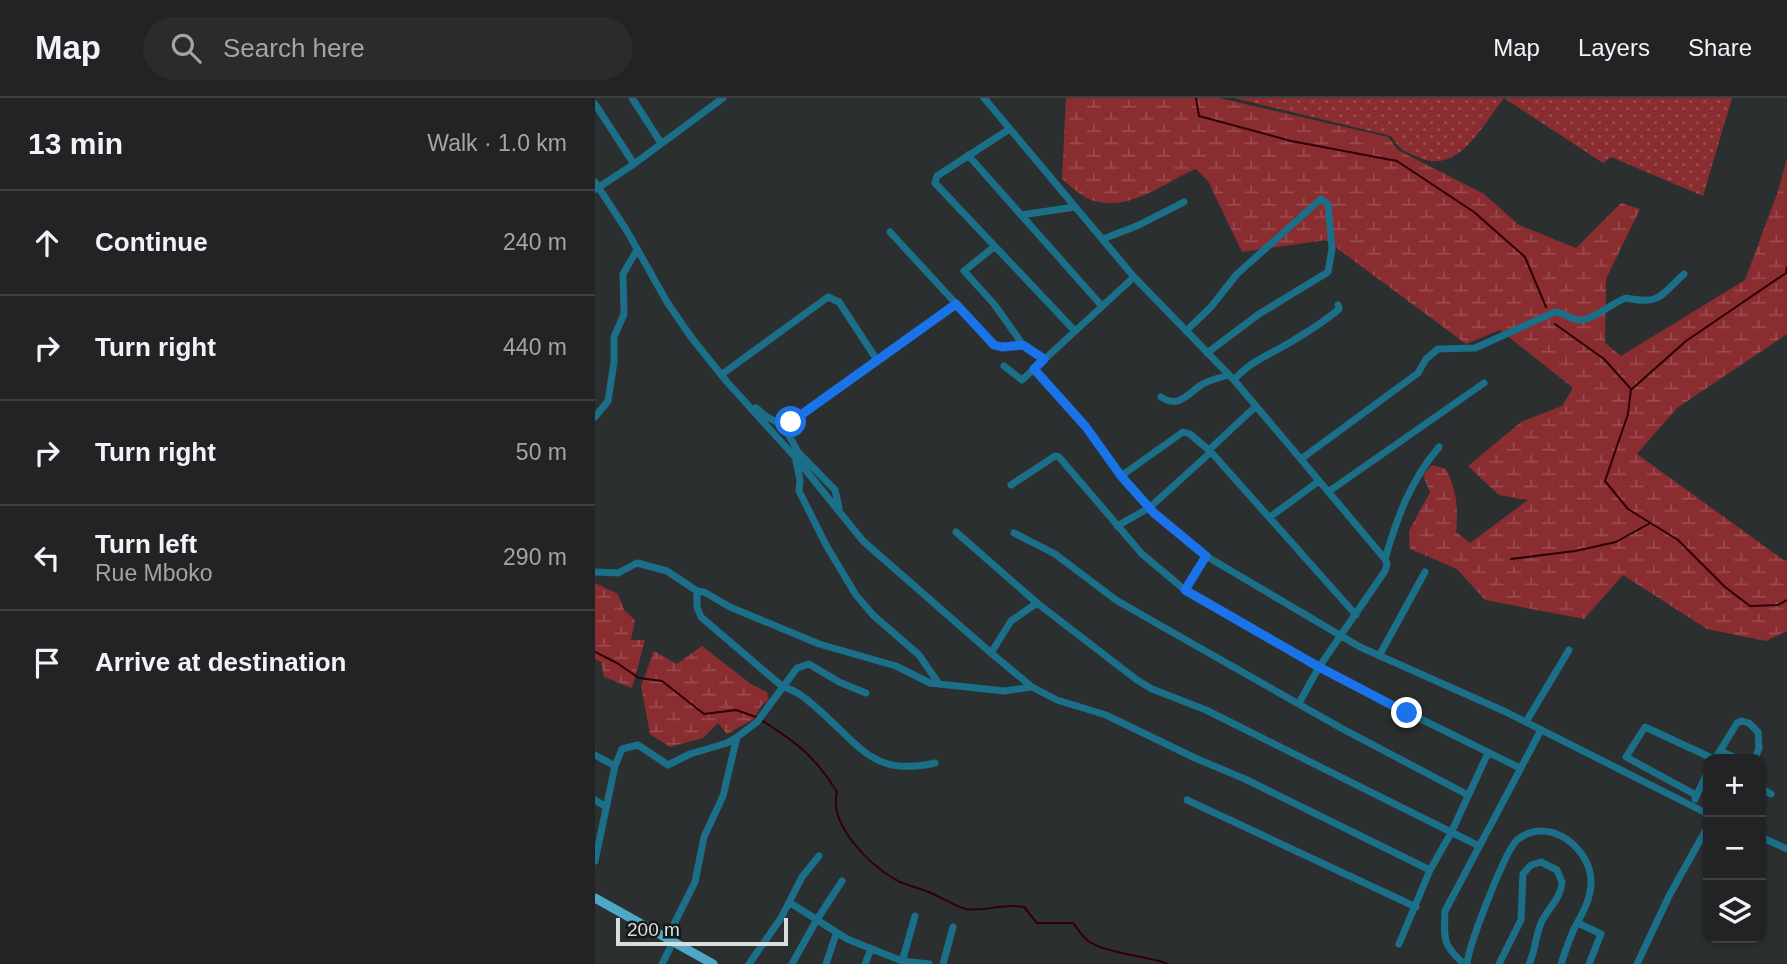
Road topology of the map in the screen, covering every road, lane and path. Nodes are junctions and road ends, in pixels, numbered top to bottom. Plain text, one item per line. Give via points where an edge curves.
1 (632, 98) edge
2 (723, 98) edge
3 (984, 98) edge
4 (595, 104) edge
5 (1009, 130) junction
6 (661, 143) junction
7 (968, 155) junction
8 (634, 164) junction
9 (597, 186) edge
10 (1184, 202) dead end
11 (1075, 207) junction
12 (1021, 215) junction
13 (890, 232) dead end
14 (1103, 239) junction
15 (994, 247) junction
16 (637, 250) junction
17 (1683, 274) dead end
18 (1134, 277) junction
19 (956, 304) junction
20 (1101, 305) junction
21 (1338, 305) dead end
22 (1074, 330) junction
23 (1186, 331) junction
24 (1023, 345) junction
25 (1207, 353) junction
26 (1044, 359) junction
27 (877, 360) junction
28 (1004, 366) dead end
29 (1034, 369) junction
30 (724, 378) junction
31 (1231, 378) junction
32 (1484, 383) dead end
33 (1161, 397) dead end
34 (1255, 407) junction
35 (595, 417) edge
36 (781, 423) junction
37 (1439, 447) dead end
38 (1210, 451) junction
39 (795, 457) junction
40 (1301, 459) junction
41 (1121, 476) junction
42 (1319, 481) junction
43 (1011, 485) dead end
44 (1328, 492) junction
45 (1149, 508) junction
46 (840, 510) junction
47 (1270, 517) junction
48 (1117, 526) junction
49 (956, 532) dead end
50 (1014, 533) dead end
51 (1206, 556) junction
52 (1385, 559) junction
53 (595, 572) edge
54 (1425, 572) dead end
55 (1185, 590) junction
56 (697, 591) junction
57 (1037, 603) junction
58 (1356, 615) junction
59 (1341, 637) junction
60 (1569, 650) dead end
61 (991, 653) junction
62 (1380, 656) junction
63 (1319, 667) junction
64 (939, 684) junction
65 (783, 687) junction
66 (1032, 687) junction
67 (866, 694) dead end
68 (1299, 703) junction
69 (1527, 722) junction
70 (1541, 730) junction
71 (737, 737) junction
72 (1720, 751) junction
73 (1488, 752) junction
74 (1703, 754) edge
75 (1718, 754) edge
76 (1727, 754) edge
77 (1757, 754) edge
78 (595, 755) edge
79 (935, 763) dead end
80 (615, 766) junction
81 (1520, 768) junction
82 (1703, 781) edge
83 (1766, 791) edge
84 (1771, 794) dead end
85 (1468, 795) junction
86 (1696, 795) junction
87 (595, 800) edge
88 (1187, 800) dead end
89 (1691, 806) junction
90 (606, 807) junction
91 (1703, 812) edge
92 (1451, 833) junction
93 (1703, 835) edge
94 (1766, 839) edge
95 (596, 846) edge
96 (1479, 846) junction
97 (1787, 849) edge
98 (819, 856) dead end
99 (595, 861) edge
100 (1430, 870) junction
101 (842, 881) dead end
102 (595, 898) edge
103 (789, 902) junction
104 (1416, 906) junction
105 (915, 916) dead end
106 (816, 920) junction
107 (1578, 923) junction
108 (953, 927) dead end
109 (836, 934) junction
110 (670, 940) junction
111 (1399, 944) dead end
112 (871, 949) junction
113 (902, 962) edge
114 (662, 964) edge
115 (711, 964) edge
116 (750, 964) edge
117 (792, 964) edge
118 (826, 964) edge
119 (865, 964) edge
120 (929, 964) edge
121 (943, 964) edge
122 (1465, 964) edge
123 (1499, 964) edge
124 (1529, 964) edge
125 (1561, 964) edge
126 (1589, 964) edge
127 (1637, 964) edge

1 - 6 street
2 - 6 street
3 - 5 street
4 - 8 street
5 - 7 street
5 - 11 street
6 - 8 street
7 - 12 street
7 - 15 street via 937,176 935,183
8 - 9 street
9 - 16 street
10 - 14 street
11 - 12 street
11 - 14 street
12 - 20 street
13 - 19 street
14 - 18 street
15 - 22 street
15 - 24 street via 964,271
16 - 30 street via 674,313
16 - 35 street via 622,274 624,314 614,337 608,401
17 - 40 street via 1655,300 1626,298 1577,321 1555,312 1475,348 1438,349 1418,373
18 - 20 street
18 - 23 street
19 - 24 street via 994,345
19 - 27 street
20 - 22 street
21 - 31 street via 1331,316
22 - 26 street
23 - 25 street
23 - 25 street via 1237,274 1321,199 1328,205 1332,249 1328,272 1258,314
24 - 26 street
25 - 31 street
26 - 29 street
27 - 30 street via 839,302 828,297
27 - 36 street via 793,421
28 - 29 street via 1022,380
29 - 41 street via 1086,427
30 - 36 street via 767,417
30 - 39 street
31 - 33 street via 1202,385 1178,401
31 - 34 street
32 - 44 street
34 - 38 street
34 - 40 street
36 - 46 street via 798,452 835,490
37 - 52 street via 1406,496
38 - 41 street via 1183,432
38 - 45 street
38 - 47 street
39 - 46 street
39 - 64 street via 799,491 856,595 919,655
40 - 42 street
41 - 45 street
42 - 44 street
42 - 47 street
43 - 48 street via 1057,456
44 - 52 street
45 - 48 street
45 - 51 street
46 - 61 street via 873,551
47 - 58 street
48 - 55 street via 1157,569
49 - 57 street
50 - 68 street via 1055,554 1126,606
51 - 55 street
51 - 59 street
52 - 58 street via 1385,571
53 - 56 street via 618,573 637,563 667,571
54 - 62 street
55 - 63 street
56 - 64 street via 819,644
56 - 65 street via 701,617
57 - 61 street via 1011,621
57 - 92 street via 1152,689 1206,710
58 - 59 street
59 - 62 street
59 - 63 street
60 - 69 street
61 - 66 street
62 - 69 street
63 - 68 street
63 - 73 street
64 - 66 street via 1003,691
65 - 67 street via 797,668 809,664
65 - 71 street via 757,722
65 - 79 street via 797,691 863,752 894,768
66 - 100 street via 1245,779
68 - 85 street
69 - 70 street
70 - 81 street
70 - 89 street
71 - 80 street via 668,765 638,745 622,749
71 - 110 street via 723,796 704,837 695,882 680,907
72 - 75 street
72 - 76 street
72 - 77 street via 1737,723 1745,721 1758,732
73 - 81 street
73 - 85 street
74 - 86 street via 1646,727 1626,757
78 - 80 street
80 - 90 street
81 - 96 street
82 - 86 street
83 - 84 street
85 - 92 street
86 - 89 street
87 - 90 street
88 - 104 street
89 - 91 street
90 - 95 street
92 - 96 street
92 - 100 street
93 - 127 street
94 - 97 street
95 - 99 street
96 - 122 street via 1445,911 1446,943
98 - 103 street
100 - 104 street
101 - 106 street
102 - 110 main road
103 - 106 street
103 - 116 street
104 - 111 street
105 - 113 street
106 - 109 street
106 - 117 street
107 - 122 street via 1591,889 1586,859 1562,836 1528,834 1512,845 1503,861
107 - 125 street
107 - 126 street via 1601,934
108 - 121 street
109 - 112 street
109 - 118 street
110 - 114 street
110 - 115 main road
112 - 113 street
112 - 119 street
113 - 120 street
123 - 124 street via 1521,920 1523,874 1541,862 1557,870 1562,882 1559,896 1539,928

